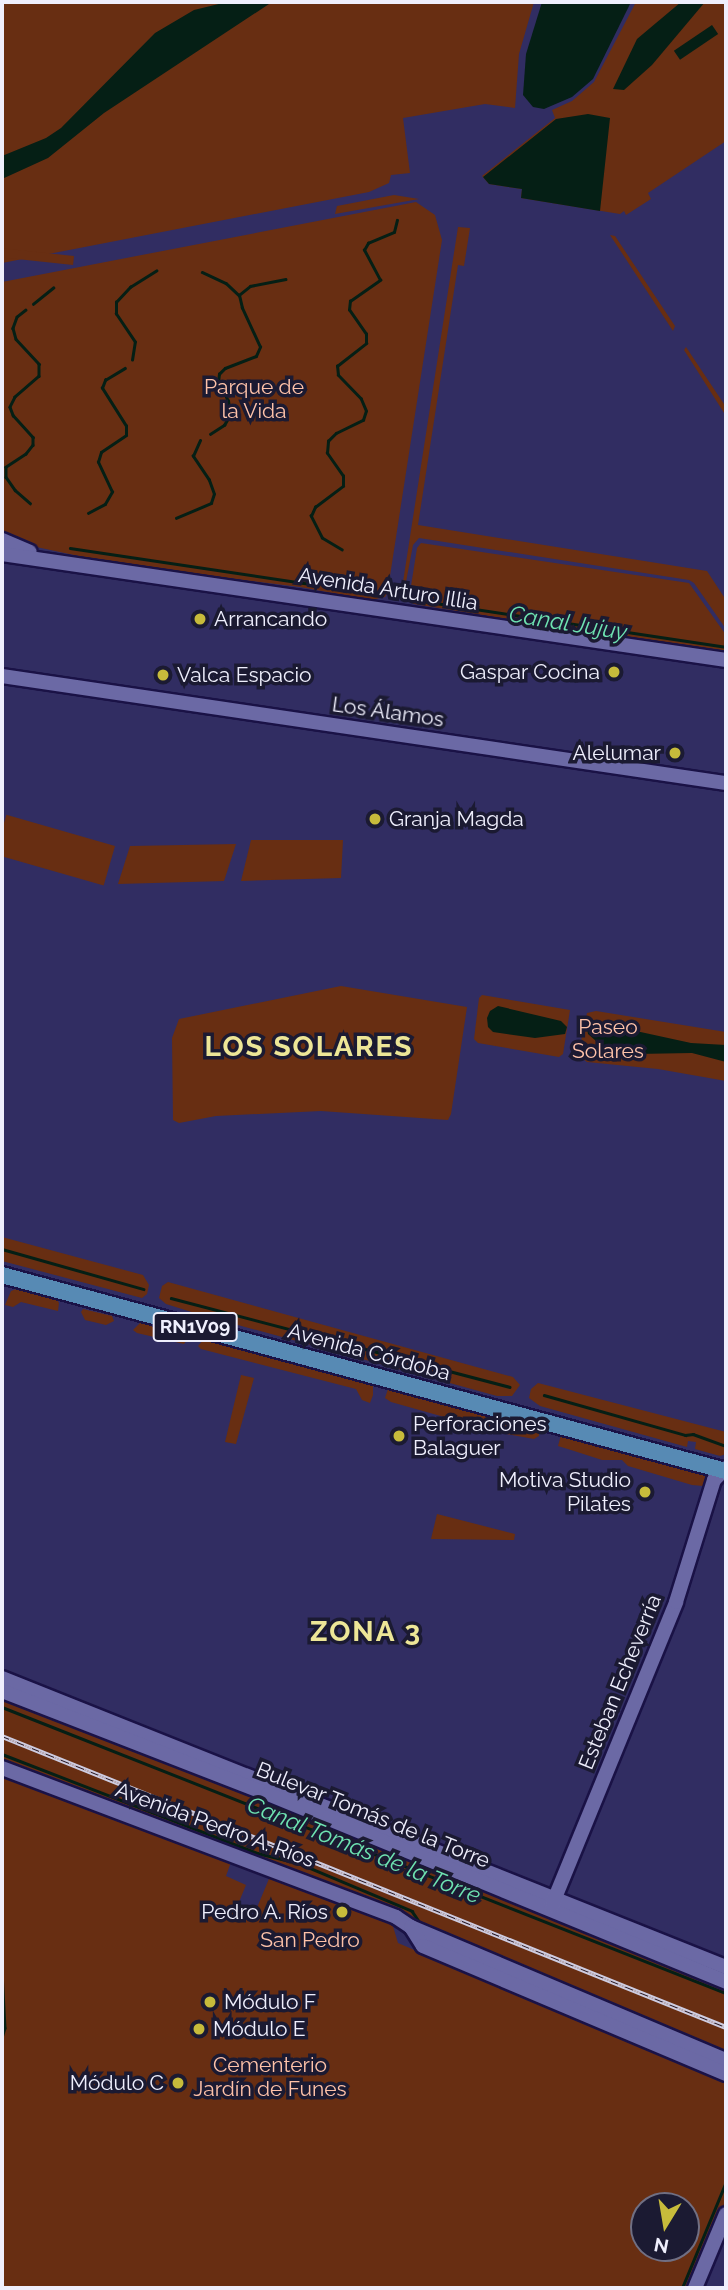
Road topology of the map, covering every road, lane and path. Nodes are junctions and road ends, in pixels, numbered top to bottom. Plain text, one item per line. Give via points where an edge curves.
1 (2, 540) edge
2 (2, 554) edge
3 (45, 558) junction
4 (726, 660) edge
5 (2, 676) edge
6 (726, 783) edge
7 (2, 1275) edge
8 (726, 1469) edge
9 (2, 1678) edge
10 (2, 1691) edge
11 (2, 1768) edge
12 (552, 1903) junction
13 (461, 1955) junction
14 (726, 1967) edge
15 (726, 1982) edge
16 (726, 2060) edge
17 (726, 2074) edge
18 (726, 2214) edge
19 (695, 2288) edge

1 - 3 street, Avenida Arturo Illia
2 - 3 street, Avenida Arturo Illia
3 - 4 street, Avenida Arturo Illia
5 - 6 street, Los Álamos
7 - 8 main road, Avenida Córdoba / RN1V09
8 - 12 street, Esteban Echeverría via 714,1480 676,1602
9 - 12 street, Bulevar Tomás de la Torre
10 - 12 street, Bulevar Tomás de la Torre
11 - 13 street, Avenida Pedro A. Ríos via 396,1917 411,1927 423,1946
12 - 14 street, Bulevar Tomás de la Torre
12 - 15 street, Bulevar Tomás de la Torre
13 - 16 street, Avenida Pedro A. Ríos
13 - 17 street, Avenida Pedro A. Ríos
18 - 19 street

